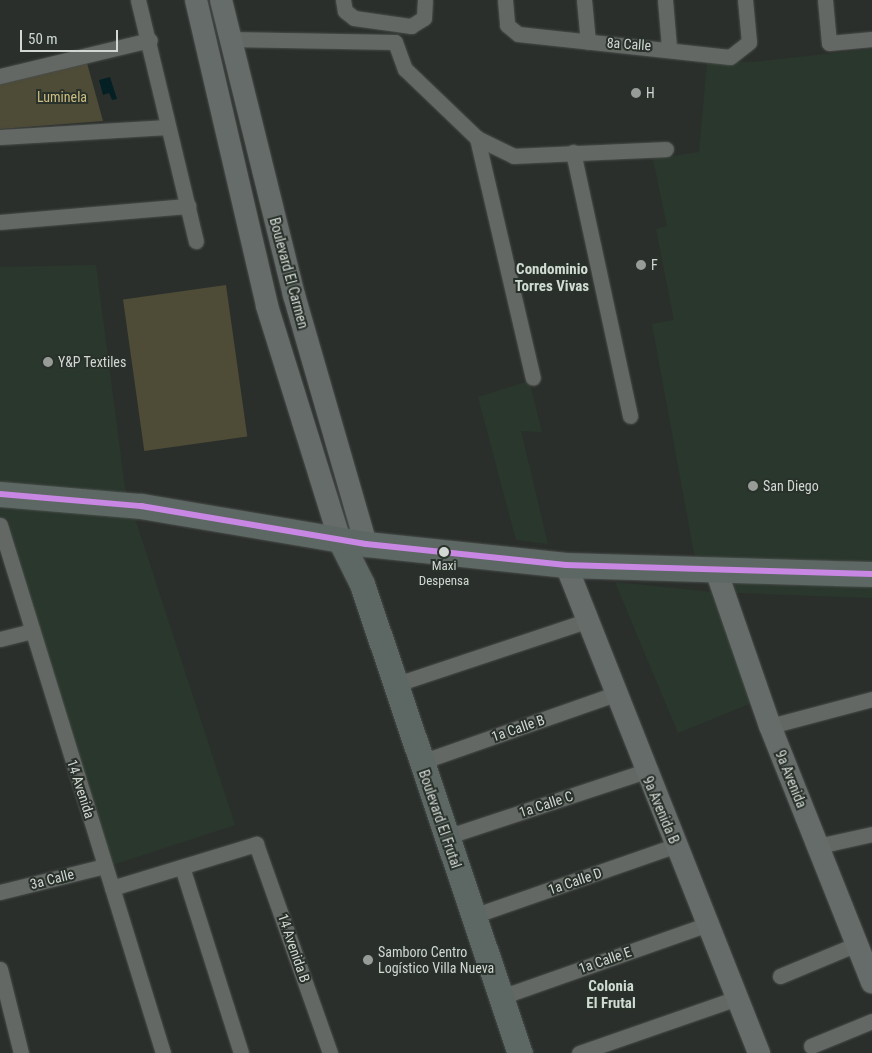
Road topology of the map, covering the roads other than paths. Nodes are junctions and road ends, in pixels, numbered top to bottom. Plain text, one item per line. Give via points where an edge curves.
1 (138, 0) edge
2 (196, 0) edge
3 (221, 0) edge
4 (505, 0) edge
5 (584, 0) edge
6 (665, 0) edge
7 (745, 0) edge
8 (825, 0) edge
9 (344, 4) edge
10 (426, 5) edge
11 (228, 39) junction
12 (872, 39) edge
13 (150, 40) junction
14 (588, 42) junction
15 (670, 47) junction
16 (0, 76) edge
17 (168, 127) junction
18 (0, 137) edge
19 (477, 138) junction
20 (666, 149) dead end
21 (573, 152) junction
22 (188, 206) junction
23 (0, 222) edge
24 (196, 241) dead end
25 (533, 378) dead end
26 (630, 416) dead end
27 (0, 494) edge
28 (0, 525) edge
29 (340, 540) junction
30 (366, 544) junction
31 (566, 565) junction
32 (717, 573) junction
33 (872, 574) edge
34 (362, 584) junction
35 (586, 621) junction
36 (31, 631) junction
37 (0, 639) edge
38 (394, 685) junction
39 (615, 694) junction
40 (872, 700) edge
41 (770, 726) junction
42 (421, 762) junction
43 (645, 771) junction
44 (872, 834) edge
45 (446, 837) junction
46 (676, 846) junction
47 (818, 846) junction
48 (105, 866) junction
49 (182, 867) junction
50 (112, 888) junction
51 (0, 892) edge
52 (473, 916) junction
53 (708, 924) junction
54 (866, 963) edge
55 (0, 969) edge
56 (780, 976) dead end
57 (501, 997) junction
58 (737, 998) junction
59 (872, 1021) edge
60 (811, 1046) dead end
61 (21, 1053) edge
62 (163, 1053) edge
63 (241, 1053) edge
64 (330, 1053) edge
65 (520, 1053) edge
66 (579, 1053) edge
67 (759, 1053) edge

1 - 13 street
2 - 29 main road, Boulevard El Carmen via 267,306
3 - 11 main road, Boulevard El Carmen
4 - 14 street, 8a Calle via 507,25 518,34
5 - 14 street
6 - 15 street
7 - 15 street, 8a Calle via 749,42 730,57
8 - 12 street via 829,43
9 - 10 street via 354,18 411,26 422,22
11 - 19 street via 395,42 405,69
11 - 30 main road, Boulevard El Carmen via 294,295
13 - 16 street
13 - 17 street
14 - 15 street, 8a Calle
17 - 18 street
17 - 22 street
19 - 21 street via 514,156
19 - 25 street
20 - 21 street
21 - 26 street
22 - 23 street
22 - 24 street
27 - 29 main road via 196,513
28 - 36 street, 14 Avenida
29 - 30 main road
29 - 34 main road, Boulevard El Frutal
30 - 31 main road
30 - 34 main road, Boulevard El Frutal
31 - 32 main road
31 - 35 main road, 9a Avenida B
32 - 33 main road
32 - 41 main road, 9a Avenida
34 - 38 main road, Boulevard El Frutal
35 - 38 street
35 - 39 main road, 9a Avenida B
36 - 37 street
36 - 48 street, 14 Avenida
38 - 42 main road, Boulevard El Frutal
39 - 42 street, 1a Calle B
39 - 43 main road, 9a Avenida B
40 - 41 street
41 - 47 main road, 9a Avenida
42 - 45 main road, Boulevard El Frutal
43 - 45 street, 1a Calle C
43 - 46 main road, 9a Avenida B
44 - 47 street
45 - 52 main road, Boulevard El Frutal
46 - 52 street, 1a Calle D
46 - 53 main road, 9a Avenida B
47 - 54 main road, 9a Avenida
48 - 50 street, 14 Avenida
48 - 51 street, 3a Calle
49 - 50 street
49 - 63 street
49 - 64 street, 14 Avenida B via 256,844
50 - 62 street, 14 Avenida
52 - 57 main road, Boulevard El Frutal
53 - 57 street, 1a Calle E
53 - 58 main road, 9a Avenida B
54 - 56 street
55 - 61 street
57 - 65 main road, Boulevard El Frutal
58 - 66 street
58 - 67 main road, 9a Avenida B
59 - 60 street

